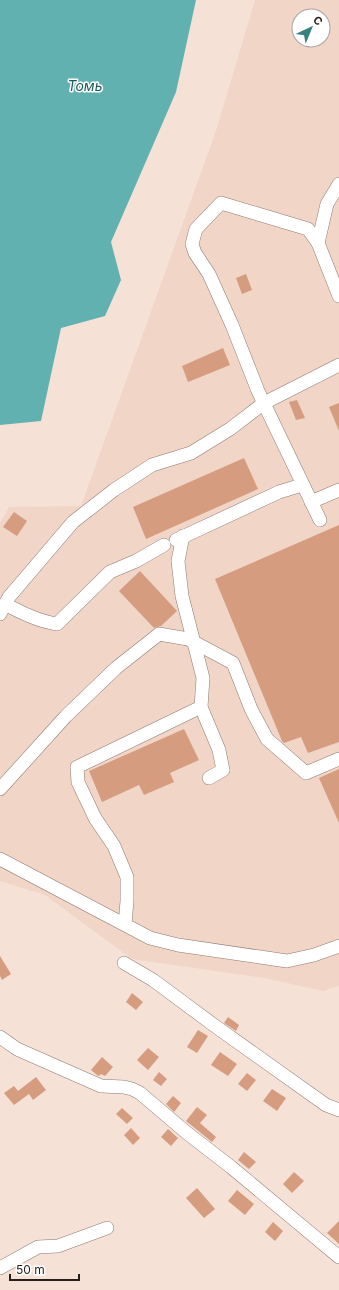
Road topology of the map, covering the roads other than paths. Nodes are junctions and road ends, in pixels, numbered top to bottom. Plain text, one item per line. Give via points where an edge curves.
1 (339, 184) edge
2 (318, 243) junction
3 (339, 296) edge
4 (339, 365) edge
5 (264, 403) junction
6 (302, 485) junction
7 (339, 490) edge
8 (311, 502) junction
9 (320, 520) dead end
10 (183, 536) junction
11 (3, 609) edge
12 (194, 643) junction
13 (201, 708) junction
14 (339, 760) edge
15 (209, 778) dead end
16 (0, 789) edge
17 (0, 859) edge
18 (125, 924) junction
19 (339, 946) edge
20 (124, 963) dead end
21 (0, 1037) edge
22 (339, 1110) edge
23 (107, 1228) dead end
24 (339, 1257) edge
25 (0, 1268) edge

1 - 2 street via 327,204
2 - 3 street
2 - 5 street via 308,229 221,203 196,229 192,244 195,253 232,325
4 - 5 street
5 - 6 street
5 - 11 street via 230,429 191,453 152,465 114,490 74,522 9,597
6 - 8 street
6 - 10 street via 279,492
7 - 8 street
8 - 9 street
10 - 11 street via 136,562 110,572 57,624
10 - 12 street via 178,561 182,596
12 - 13 street via 203,678
12 - 14 street via 233,663 251,709 267,739 298,768 306,773
12 - 16 street via 188,639 159,634 116,668 71,711
13 - 15 street via 219,750 223,770
13 - 18 street via 77,767 78,782 95,818 114,846 126,876
17 - 18 street
18 - 19 street via 150,938 178,945 287,960 314,955
20 - 22 street via 153,980 326,1105
21 - 24 street via 17,1049 101,1086 124,1086 140,1093
23 - 25 street via 58,1246 38,1247

